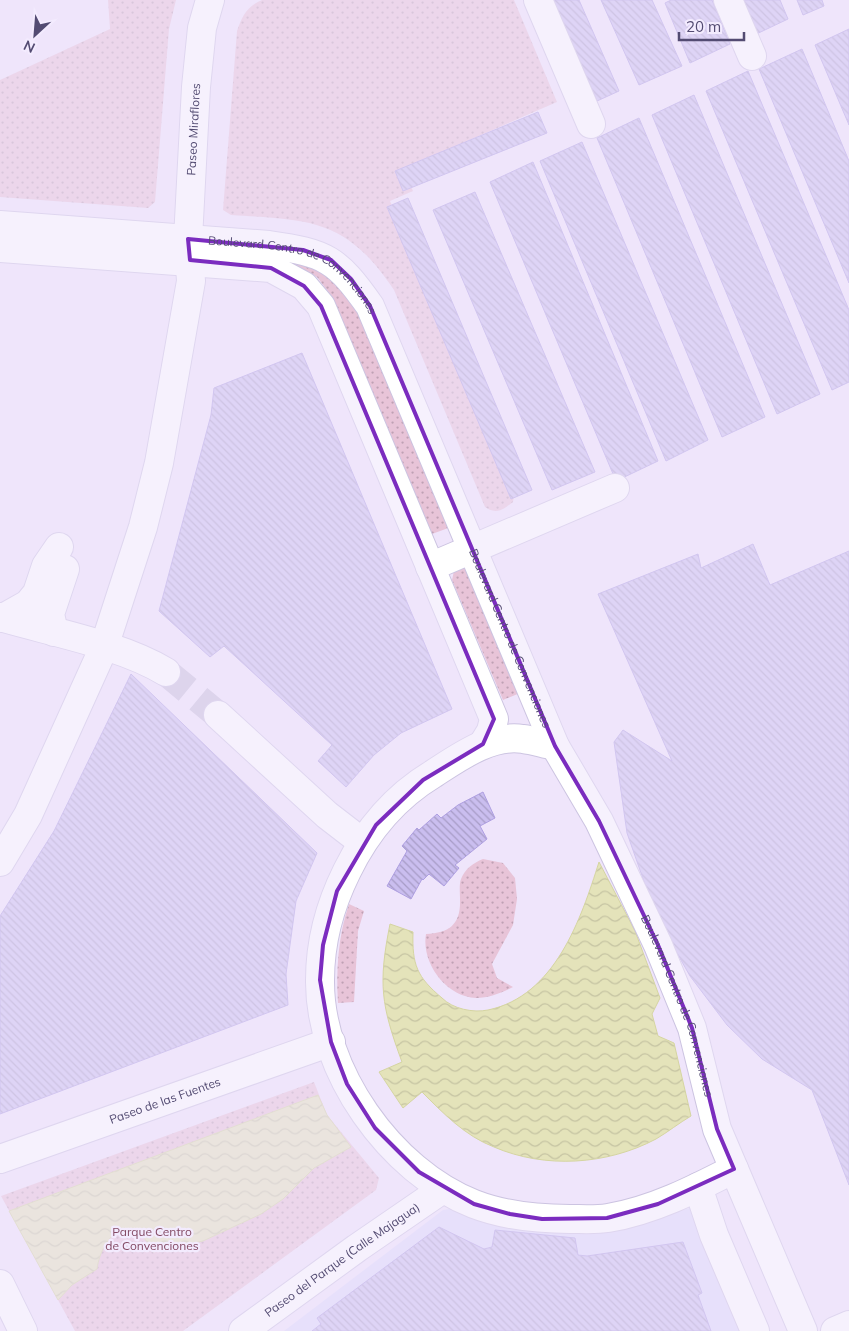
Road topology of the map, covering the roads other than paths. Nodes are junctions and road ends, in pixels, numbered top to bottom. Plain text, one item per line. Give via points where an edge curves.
1 (210, 0) edge
2 (538, 0) edge
3 (728, 0) edge
4 (752, 56) dead end
5 (591, 124) dead end
6 (0, 225) edge
7 (0, 248) edge
8 (189, 250) junction
9 (615, 488) dead end
10 (472, 550) junction
11 (430, 567) junction
12 (2, 618) edge
13 (54, 632) junction
14 (104, 647) junction
15 (166, 672) tunnel mouth
16 (218, 715) tunnel mouth
17 (483, 744) junction
18 (554, 746) junction
19 (362, 842) junction
20 (0, 862) edge
21 (331, 1042) junction
22 (0, 1159) edge
23 (734, 1169) junction
24 (698, 1187) junction
25 (444, 1189) junction
26 (0, 1284) edge
27 (849, 1325) edge
28 (24, 1331) edge
29 (243, 1331) edge
30 (755, 1331) edge
31 (802, 1331) edge
32 (835, 1331) edge

1 - 8 street, Paseo Miraflores via 202,28 196,88
2 - 5 street
3 - 4 street
6 - 8 street, Boulevard Centro de Convenciones
7 - 8 street, Boulevard Centro de Convenciones
8 - 10 street, Boulevard Centro de Convenciones via 303,250 331,260 351,279 370,306
8 - 11 street, Boulevard Centro de Convenciones via 271,268 304,286 321,306
8 - 14 street, Paseo Miraflores via 191,281 159,463 143,527
9 - 10 street
10 - 11 street
10 - 18 street, Boulevard Centro de Convenciones
11 - 17 street, Boulevard Centro de Convenciones via 494,719
12 - 13 street
12 - 13 street via 28,604 37,593 46,566 62,548 66,566 50,614
13 - 14 street
14 - 15 street
14 - 20 street, Paseo Miraflores via 28,815
16 - 19 street via 327,815
17 - 18 street via 520,738
17 - 19 street via 423,780 397,802
18 - 23 street, Boulevard Centro de Convenciones via 599,821 658,945 692,1028 718,1129
19 - 21 street via 337,890 323,944 320,980 323,1014
21 - 22 street, Paseo de las Fuentes
21 - 25 street via 347,1084 375,1128 419,1172
23 - 24 street
23 - 31 street, Boulevard Centro de Convenciones
24 - 25 street via 658,1204 607,1218 542,1219 474,1204
24 - 30 street via 714,1235
25 - 29 street, Paseo del Parque (Calle Majagua)
26 - 28 street
27 - 32 street

